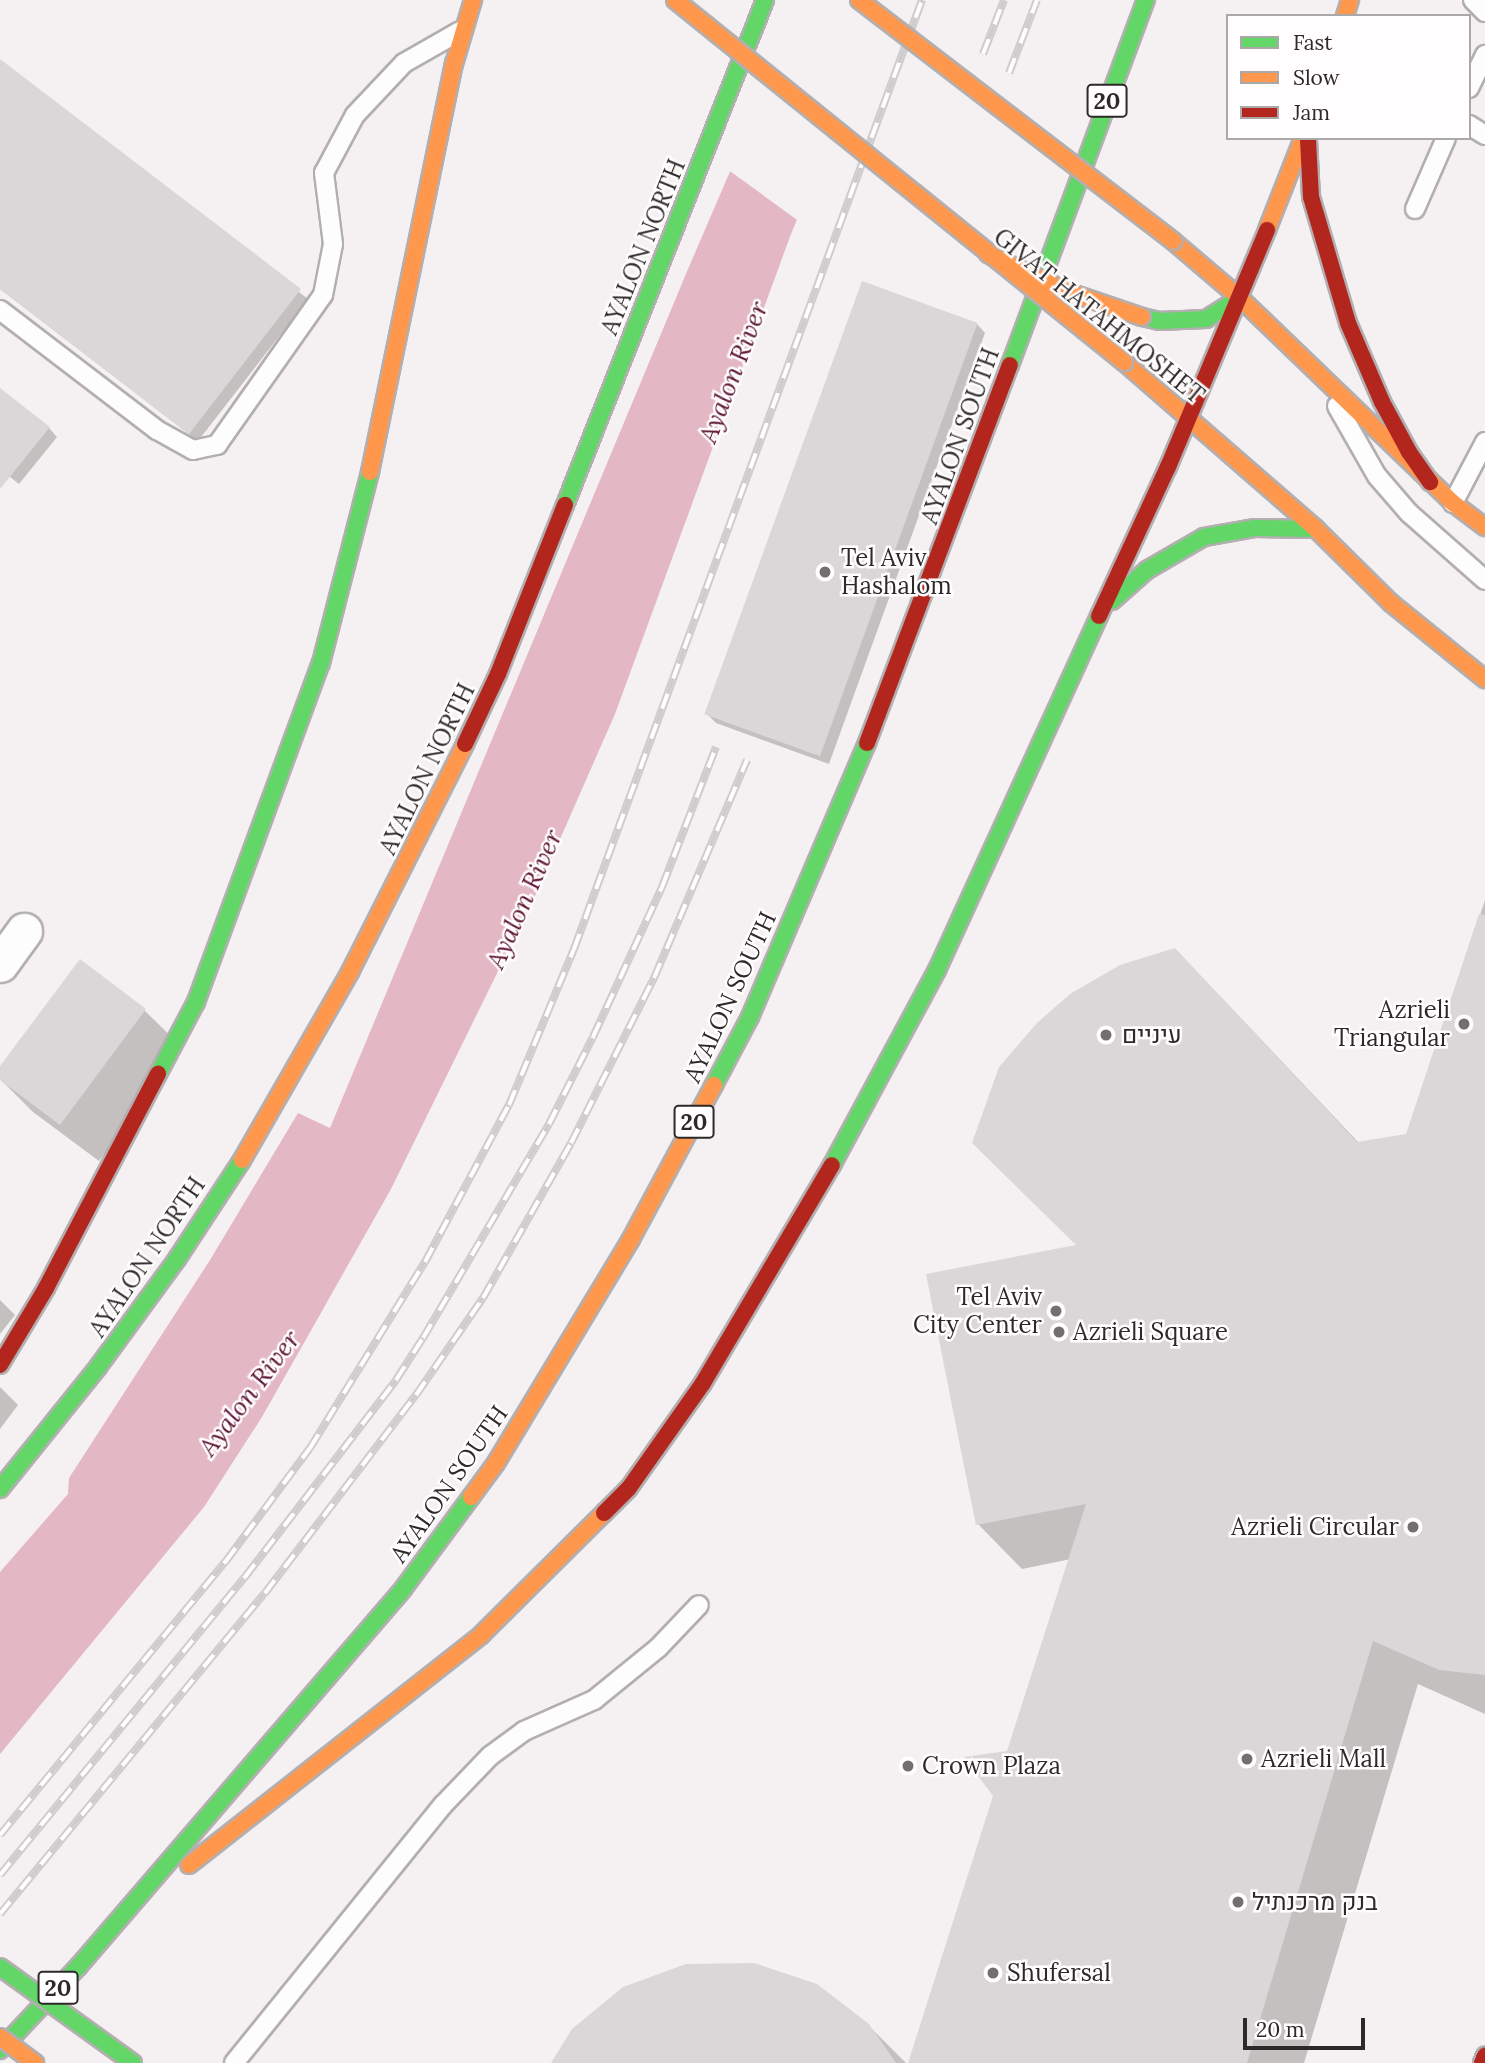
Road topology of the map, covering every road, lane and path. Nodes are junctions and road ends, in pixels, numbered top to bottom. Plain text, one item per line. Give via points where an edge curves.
1 (473, 0) edge
2 (674, 0) edge
3 (765, 0) edge
4 (859, 0) edge
5 (1146, 0) edge
6 (1473, 0) edge
7 (1485, 12) edge
8 (462, 30) junction
9 (1485, 55) edge
10 (1471, 84) edge
11 (1302, 140) edge
12 (1308, 140) edge
13 (1445, 140) edge
14 (1415, 209) dead end
15 (988, 254) junction
16 (1241, 298) junction
17 (0, 310) edge
18 (1323, 379) junction
19 (1189, 419) junction
20 (1485, 442) edge
21 (1430, 482) junction
22 (1453, 503) junction
23 (1485, 527) edge
24 (1316, 529) junction
25 (1485, 580) edge
26 (1099, 616) junction
27 (1485, 679) edge
28 (24, 931) dead end
29 (0, 964) edge
30 (0, 1365) edge
31 (0, 1489) edge
32 (699, 1605) dead end
33 (113, 1924) junction
34 (0, 1968) edge
35 (0, 2037) edge
36 (0, 2050) edge
37 (1485, 2056) edge
38 (35, 2063) edge
39 (133, 2063) edge
40 (234, 2063) edge
41 (1482, 2063) edge

1 - 8 main road
2 - 15 main road, GIVAT HATAHMOSHET, bridge
3 - 31 main road, AYALON NORTH via 498,674 419,840 253,1142 177,1259
4 - 16 main road, bridge
5 - 33 main road, AYALON SOUTH / 20 via 880,713 750,1017 631,1239 496,1463 411,1578
6 - 7 lane
8 - 17 lane via 404,63 355,115 324,173 333,244 323,295 217,446 192,450 157,430
8 - 30 main road via 363,505 321,663 196,1002 46,1288
9 - 10 lane
11 - 16 main road
12 - 21 main road via 1311,197 1348,323 1382,402
13 - 14 lane
15 - 16 main road, bridge via 1066,291 1159,321 1206,319
15 - 19 main road, GIVAT HATAHMOSHET, bridge
16 - 18 main road
16 - 19 main road
18 - 21 main road
18 - 25 lane via 1377,476 1409,513
19 - 24 main road, GIVAT HATAHMOSHET
19 - 26 main road
20 - 22 lane
21 - 22 main road
22 - 23 main road
24 - 26 main road via 1255,528 1204,537 1147,569
24 - 27 main road, GIVAT HATAHMOSHET via 1391,603
26 - 33 main road via 937,970 817,1192 703,1383 629,1488 481,1635
28 - 29 street
32 - 40 lane via 658,1648 594,1700 524,1731 490,1756 443,1805
33 - 36 main road, AYALON SOUTH / 20
34 - 39 main road, bridge
35 - 38 main road, bridge
37 - 41 main road

